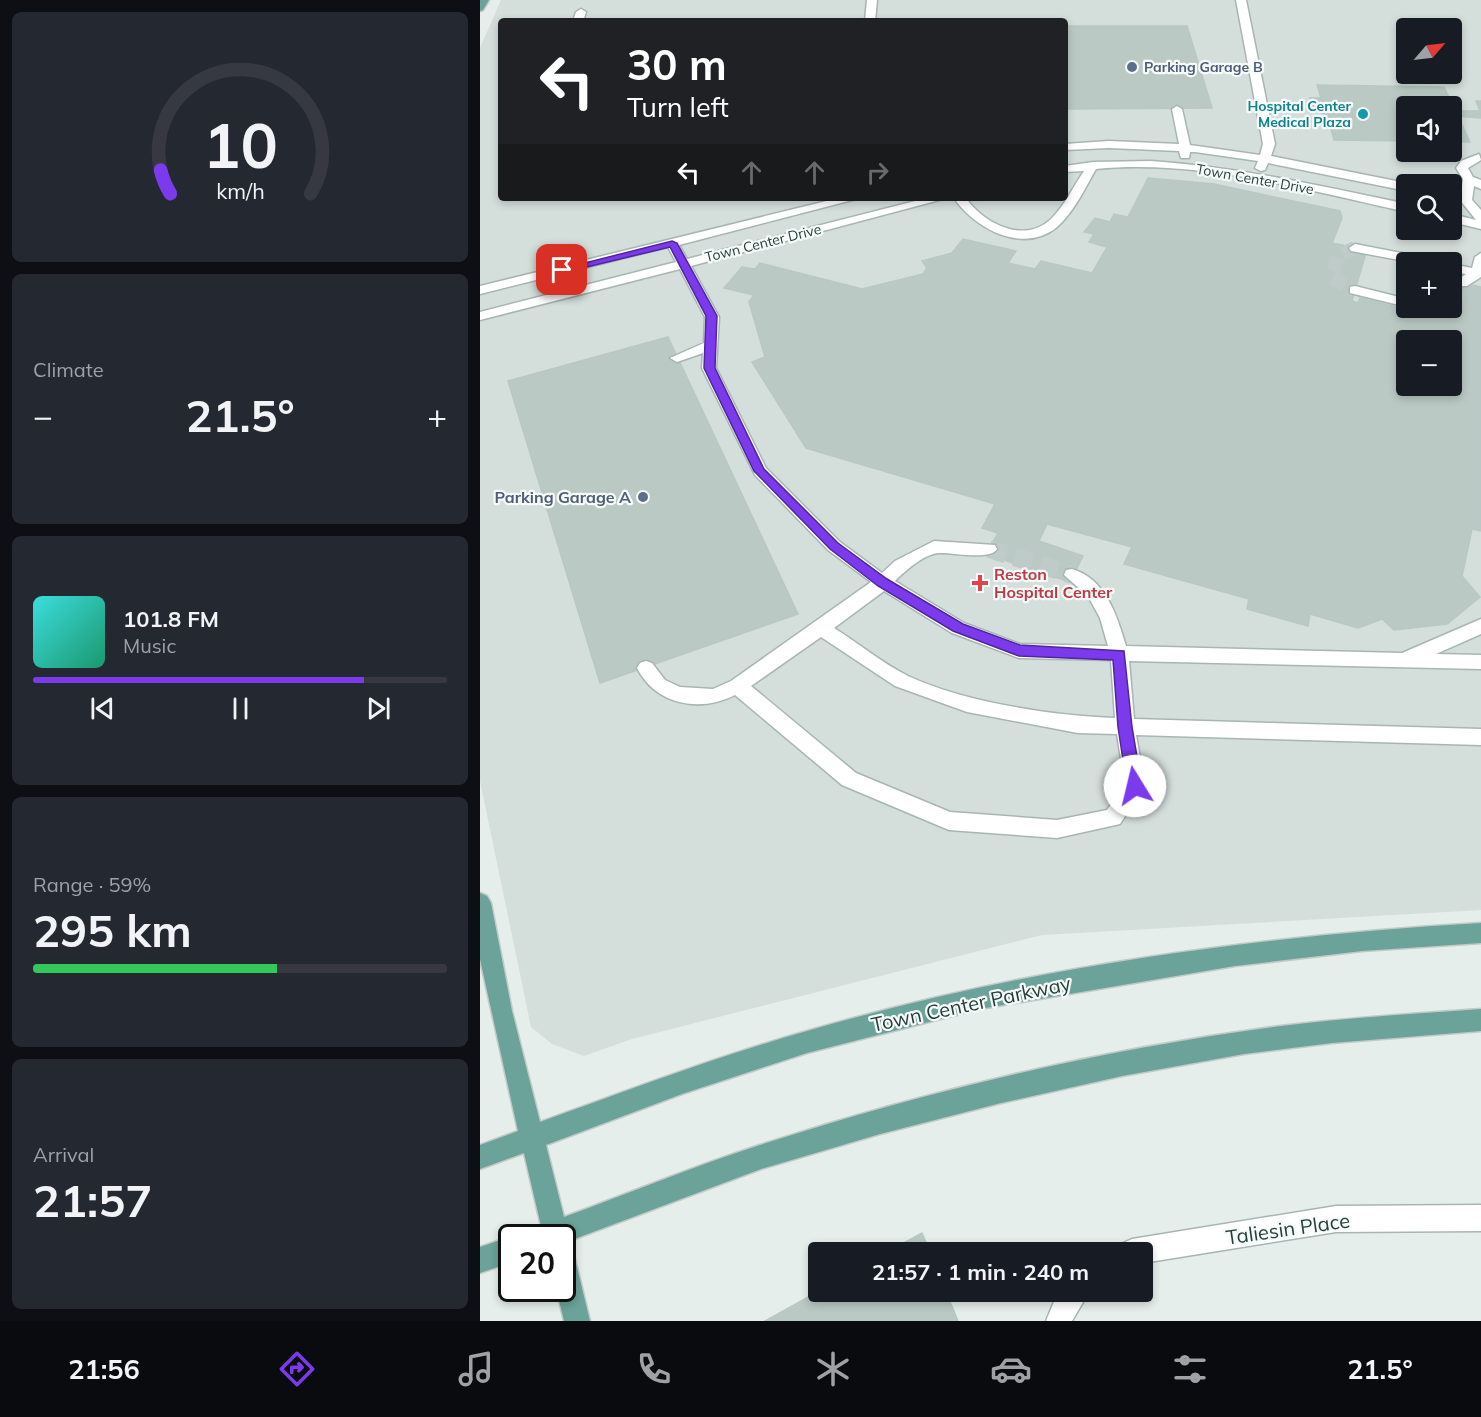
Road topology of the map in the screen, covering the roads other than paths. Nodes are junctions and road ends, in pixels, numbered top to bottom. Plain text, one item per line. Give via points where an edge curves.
1 (484, 0) edge
2 (872, 0) edge
3 (1241, 0) edge
4 (480, 8) edge
5 (870, 18) edge
6 (1177, 109) dead end
7 (1185, 146) junction
8 (1068, 147) edge
9 (1266, 158) junction
10 (1479, 158) dead end
11 (1093, 165) junction
12 (1184, 166) junction
13 (1068, 169) edge
14 (1257, 178) junction
15 (1469, 179) junction
16 (1396, 185) edge
17 (1481, 185) edge
18 (1462, 199) edge
19 (1466, 200) junction
20 (842, 201) edge
21 (962, 201) edge
22 (907, 202) edge
23 (1481, 204) edge
24 (1396, 206) edge
25 (1481, 218) edge
26 (1462, 220) edge
27 (1481, 225) edge
28 (672, 243) junction
29 (1354, 248) dead end
30 (1396, 256) edge
31 (1481, 257) edge
32 (684, 263) junction
33 (1462, 270) edge
34 (1479, 273) edge
35 (1462, 283) tunnel mouth
36 (480, 290) edge
37 (1355, 290) tunnel mouth
38 (1396, 300) edge
39 (480, 315) edge
40 (712, 345) junction
41 (678, 358) dead end
42 (989, 549) tunnel mouth
43 (1072, 575) tunnel mouth
44 (882, 582) junction
45 (1481, 626) edge
46 (821, 628) junction
47 (1120, 655) junction
48 (1401, 661) junction
49 (1481, 662) edge
50 (646, 668) dead end
51 (737, 686) junction
52 (1125, 727) junction
53 (1481, 737) edge
54 (480, 903) edge
55 (1481, 933) edge
56 (1481, 1020) edge
57 (532, 1136) junction
58 (480, 1157) edge
59 (1481, 1218) edge
60 (550, 1224) edge
61 (576, 1227) edge
62 (1153, 1248) edge
63 (498, 1254) edge
64 (480, 1260) edge
65 (572, 1302) edge
66 (1067, 1302) edge
67 (577, 1321) edge
68 (1059, 1321) edge

1 - 4 main road
2 - 5 street
3 - 9 street via 1265,118 1269,144
6 - 7 street
7 - 8 street, Town Center Drive
7 - 9 street, Town Center Drive
7 - 12 street
9 - 14 street
9 - 16 street, Town Center Drive
10 - 15 street via 1462,168
11 - 12 street, Town Center Drive
11 - 13 street, Town Center Drive
11 - 21 street via 1048,228 1018,234 984,225
12 - 14 street, Town Center Drive
14 - 24 street, Town Center Drive
15 - 17 street
15 - 19 street
18 - 19 street
19 - 23 street
19 - 25 street
20 - 28 street, Town Center Drive
22 - 32 street, Town Center Drive
26 - 27 street
28 - 32 street
28 - 36 street, Town Center Drive
29 - 30 street
31 - 34 street
32 - 39 street, Town Center Drive
32 - 40 street via 712,316
33 - 34 street
34 - 35 street
37 - 38 street
40 - 41 street
40 - 44 street via 709,368 760,471 834,546
42 - 44 street via 934,547 901,565
43 - 47 street via 1094,591 1109,617
44 - 46 street
44 - 47 street via 958,628 1019,651
45 - 48 street
46 - 51 street
46 - 52 street via 901,681 967,704 1078,725
47 - 48 street
47 - 52 street
48 - 49 street
50 - 51 street via 659,685 677,695 715,697
51 - 52 street via 849,778 949,820 1057,829 1113,818 1135,786
52 - 53 street
54 - 57 main road via 501,1011
55 - 57 main road, Town Center Parkway via 1362,940 1247,954 980,998 807,1042
56 - 61 main road via 1245,1043 1094,1071 930,1108 760,1158
57 - 58 main road, Town Center Parkway
57 - 60 main road
59 - 62 street, Taliesin Place via 1336,1219
63 - 64 main road
65 - 67 main road
66 - 68 street

